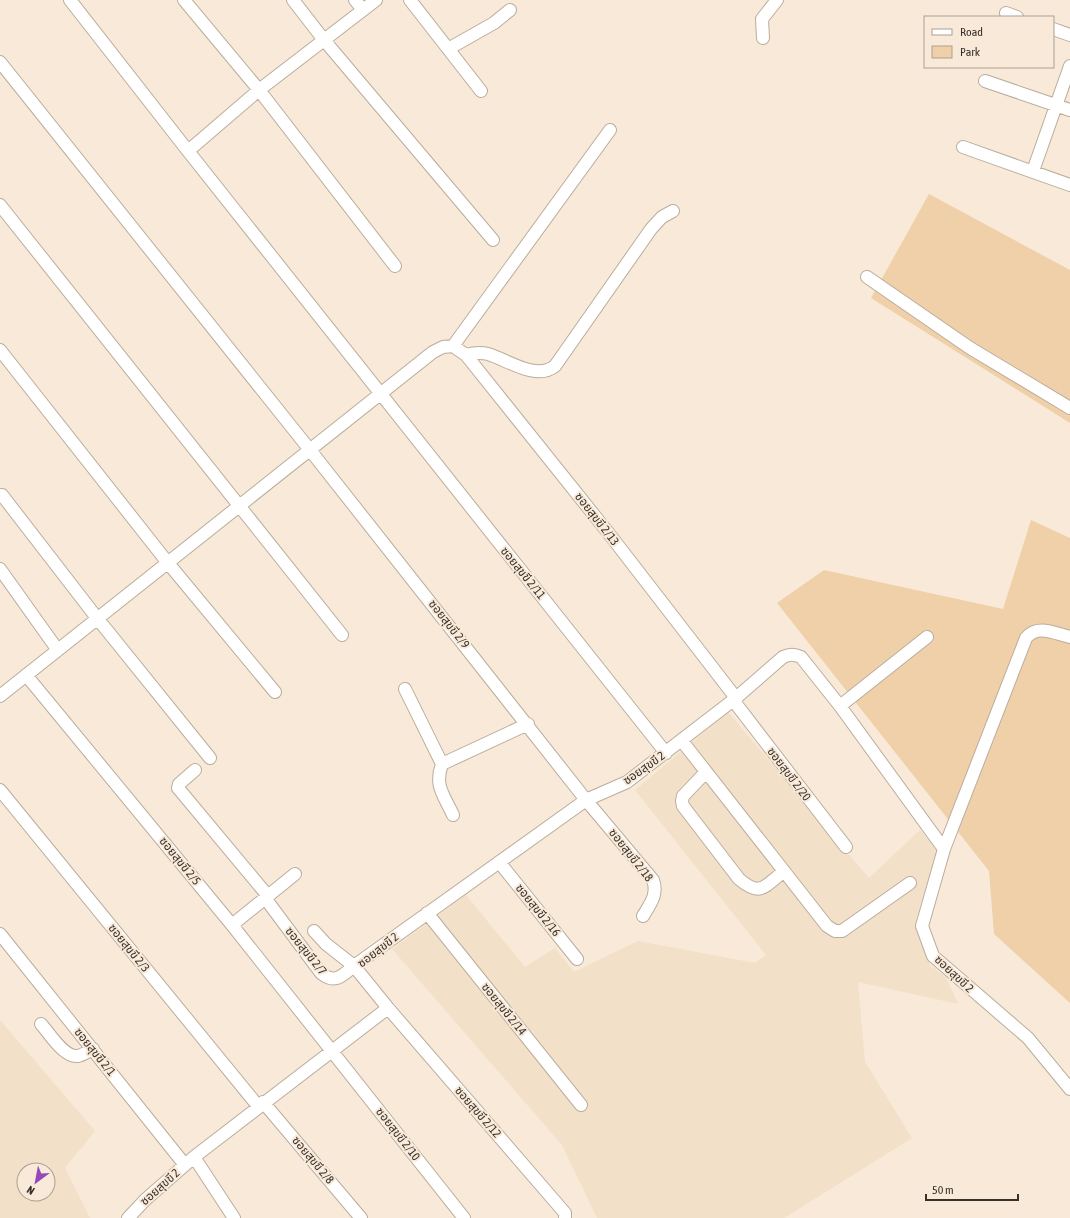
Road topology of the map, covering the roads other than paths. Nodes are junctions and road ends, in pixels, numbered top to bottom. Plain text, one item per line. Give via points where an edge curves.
1 (70, 0) edge
2 (184, 0) edge
3 (293, 0) edge
4 (355, 0) edge
5 (376, 0) edge
6 (410, 0) edge
7 (777, 0) edge
8 (363, 10) junction
9 (510, 10) dead end
10 (1054, 29) edge
11 (1070, 35) edge
12 (763, 38) dead end
13 (324, 40) junction
14 (448, 48) junction
15 (0, 62) edge
16 (1070, 66) edge
17 (985, 81) dead end
18 (259, 90) junction
19 (481, 91) dead end
20 (1056, 106) junction
21 (1070, 110) edge
22 (610, 130) dead end
23 (963, 147) dead end
24 (188, 151) junction
25 (1033, 171) junction
26 (1070, 185) edge
27 (0, 205) edge
28 (673, 211) dead end
29 (493, 240) dead end
30 (395, 266) dead end
31 (868, 277) dead end
32 (453, 346) junction
33 (0, 350) edge
34 (466, 355) junction
35 (380, 393) junction
36 (1070, 408) edge
37 (310, 450) junction
38 (2, 495) dead end
39 (239, 506) junction
40 (168, 563) junction
41 (0, 569) edge
42 (97, 618) junction
43 (342, 634) dead end
44 (927, 637) dead end
45 (1070, 637) edge
46 (57, 649) junction
47 (26, 675) junction
48 (405, 688) dead end
49 (275, 692) dead end
50 (0, 696) edge
51 (734, 699) junction
52 (840, 706) junction
53 (528, 724) junction
54 (682, 741) junction
55 (666, 753) junction
56 (210, 758) dead end
57 (442, 764) junction
58 (195, 770) dead end
59 (706, 772) junction
60 (0, 790) edge
61 (586, 800) junction
62 (453, 815) dead end
63 (846, 847) dead end
64 (944, 849) junction
65 (499, 862) junction
66 (783, 872) junction
67 (295, 874) dead end
68 (910, 883) dead end
69 (266, 897) junction
70 (427, 913) junction
71 (643, 916) dead end
72 (232, 925) junction
73 (314, 931) dead end
74 (2, 937) edge
75 (577, 958) dead end
76 (354, 966) junction
77 (388, 1008) junction
78 (42, 1024) dead end
79 (93, 1049) junction
80 (331, 1050) junction
81 (1070, 1089) edge
82 (261, 1104) junction
83 (580, 1105) dead end
84 (190, 1161) junction
85 (128, 1218) edge
86 (234, 1218) edge
87 (361, 1218) edge
88 (464, 1218) edge
89 (565, 1218) edge

1 - 24 street, ซอยสุขขี 2/11
2 - 18 street
3 - 13 street
4 - 8 street
5 - 8 street
6 - 14 street
7 - 12 street via 762,19
8 - 13 street
9 - 14 street via 494,23
10 - 11 street
13 - 18 street
13 - 29 street
14 - 19 street
15 - 37 street, ซอยสุขขี 2/9
16 - 20 street
17 - 20 street
18 - 24 street
18 - 30 street
20 - 21 street
20 - 25 street
22 - 32 street
23 - 25 street
24 - 35 street, ซอยสุขขี 2/11
25 - 26 street
27 - 39 street
28 - 34 street via 662,217 651,229 549,371 527,369 480,352
31 - 36 street via 970,348
32 - 34 street, ซอยสุขขี 2/13
32 - 35 street via 433,352
33 - 40 street
34 - 51 street, ซอยสุขขี 2/13 via 610,535
35 - 37 street
35 - 55 street, ซอยสุขขี 2/11
37 - 39 street
37 - 53 street, ซอยสุขขี 2/9
38 - 42 street
39 - 40 street
39 - 43 street
40 - 42 street
40 - 49 street
41 - 46 street
42 - 46 street
42 - 56 street
44 - 52 street
45 - 64 street via 1037,629 1026,638
46 - 47 street
47 - 50 street
47 - 72 street, ซอยสุขขี 2/5
48 - 57 street
51 - 52 street, ซอยสุขขี 2 via 783,657 794,654 801,657
51 - 54 street, ซอยสุขขี 2
51 - 63 street, ซอยสุขขี 2/20
52 - 64 street, ซอยสุขขี 2
53 - 57 street
53 - 61 street, ซอยสุขขี 2/9
54 - 55 street, ซอยสุขขี 2
54 - 59 street
55 - 61 street, ซอยสุขขี 2 via 628,782
57 - 62 street via 438,784
58 - 69 street via 179,784 178,788
59 - 66 street
59 - 66 street via 683,796 683,806 692,818 739,879 750,888 760,889
60 - 82 street, ซอยสุขขี 2/3
61 - 65 street, ซอยสุขขี 2
61 - 71 street, ซอยสุขขี 2/18 via 653,880 656,887 654,896
64 - 81 street, ซอยสุขขี 2 via 922,926 933,956 1028,1038
65 - 70 street, ซอยสุขขี 2
65 - 75 street, ซอยสุขขี 2/16
66 - 68 street via 827,926 834,931 842,932
67 - 69 street
69 - 72 street
69 - 76 street, ซอยสุขขี 2/7 via 328,979 336,979
70 - 76 street, ซอยสุขขี 2
70 - 83 street, ซอยสุขขี 2/14
72 - 80 street, ซอยสุขขี 2/5
73 - 76 street
74 - 79 street, ซอยสุขขี 2/1
76 - 77 street, ซอยสุขขี 2
77 - 80 street, ซอยสุขขี 2
77 - 89 street, ซอยสุขขี 2/12 via 565,1213
78 - 79 street via 65,1052 72,1056 79,1056
79 - 84 street, ซอยสุขขี 2/1
80 - 82 street, ซอยสุขขี 2
80 - 88 street, ซอยสุขขี 2/10
82 - 84 street, ซอยสุขขี 2
82 - 87 street, ซอยสุขขี 2/8
84 - 85 street, ซอยสุขขี 2
84 - 86 street, ซอยสุขขี 2/1

